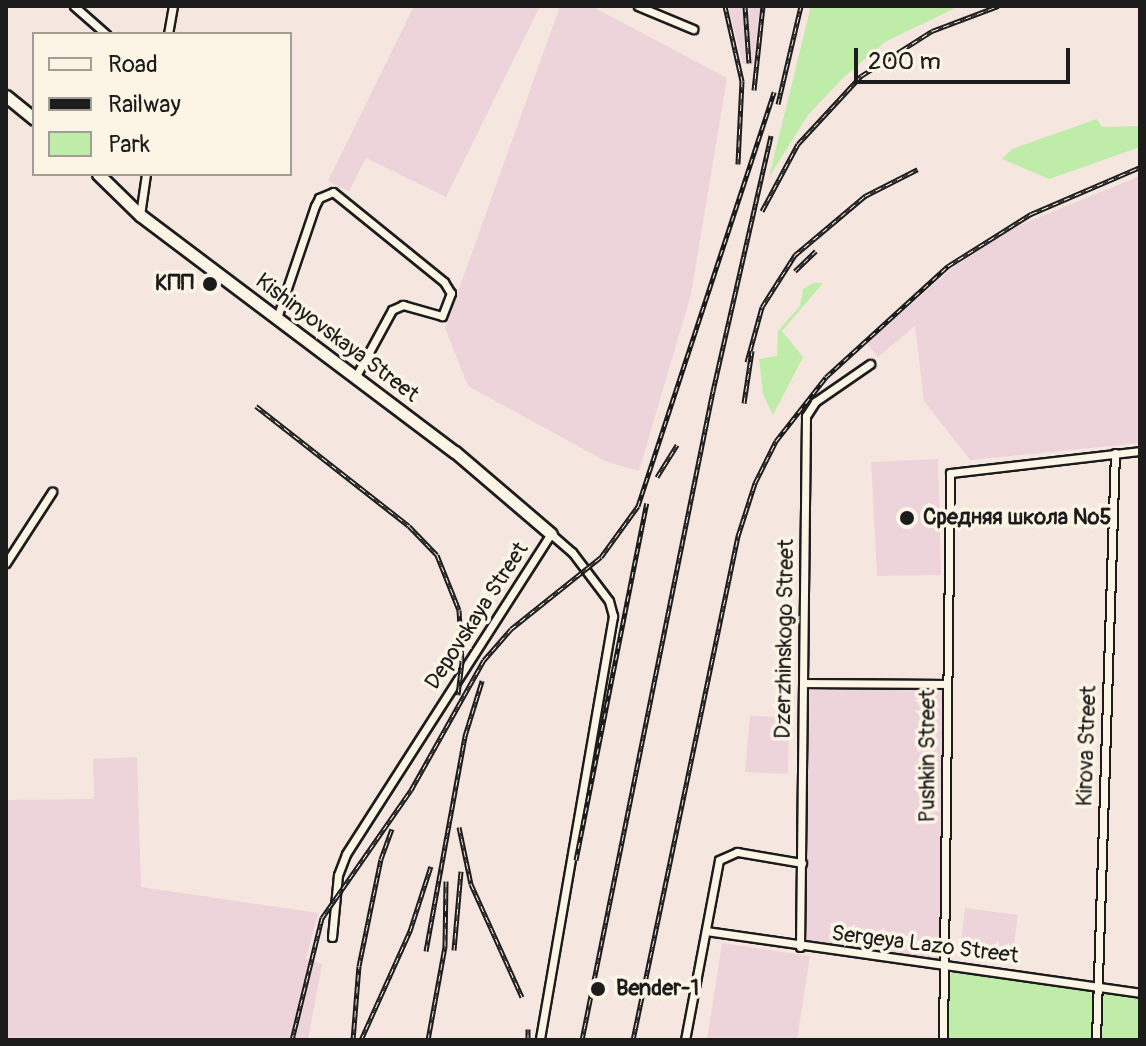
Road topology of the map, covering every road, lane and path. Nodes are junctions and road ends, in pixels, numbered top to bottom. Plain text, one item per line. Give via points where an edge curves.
1 (74, 6) edge
2 (173, 6) edge
3 (638, 6) edge
4 (693, 29) dead end
5 (104, 32) edge
6 (168, 32) edge
7 (6, 96) edge
8 (32, 117) edge
9 (100, 176) edge
10 (146, 176) edge
11 (140, 215) junction
12 (278, 315) junction
13 (870, 364) dead end
14 (356, 376) junction
15 (1140, 451) edge
16 (1115, 453) junction
17 (52, 492) dead end
18 (551, 534) junction
19 (6, 563) edge
20 (803, 683) junction
21 (947, 684) junction
22 (802, 863) junction
23 (706, 931) junction
24 (332, 937) dead end
25 (800, 947) junction
26 (945, 965) junction
27 (1097, 986) junction
28 (1140, 993) edge
29 (540, 1040) edge
30 (685, 1040) edge
31 (943, 1040) edge
32 (1096, 1040) edge

1 - 5 street
2 - 6 street
3 - 4 street
7 - 8 street
9 - 11 street, Kishinyovskaya Street
10 - 11 street
11 - 12 street, Kishinyovskaya Street
12 - 14 street, Kishinyovskaya Street
12 - 14 street via 315,206 333,192 444,282 450,300 442,316 403,305 392,310
13 - 20 street, Dzerzhinskogo Street via 815,402 806,416
14 - 18 street, Kishinyovskaya Street
15 - 16 street
16 - 21 street, Pushkin Street via 950,473
16 - 27 street, Kirova Street
17 - 19 street
18 - 24 street, Depovskaya Street via 341,864
18 - 29 street, Depovskaya Street via 572,552 609,601 613,616
20 - 21 street
20 - 22 street, Dzerzhinskogo Street
21 - 26 street, Pushkin Street
22 - 23 street via 737,852 722,856
22 - 25 street, Dzerzhinskogo Street
23 - 25 street, Sergeya Lazo Street
23 - 30 street
25 - 26 street, Sergeya Lazo Street
26 - 27 street, Sergeya Lazo Street
26 - 31 street, Pushkin Street
27 - 28 street, Sergeya Lazo Street
27 - 32 street, Kirova Street

